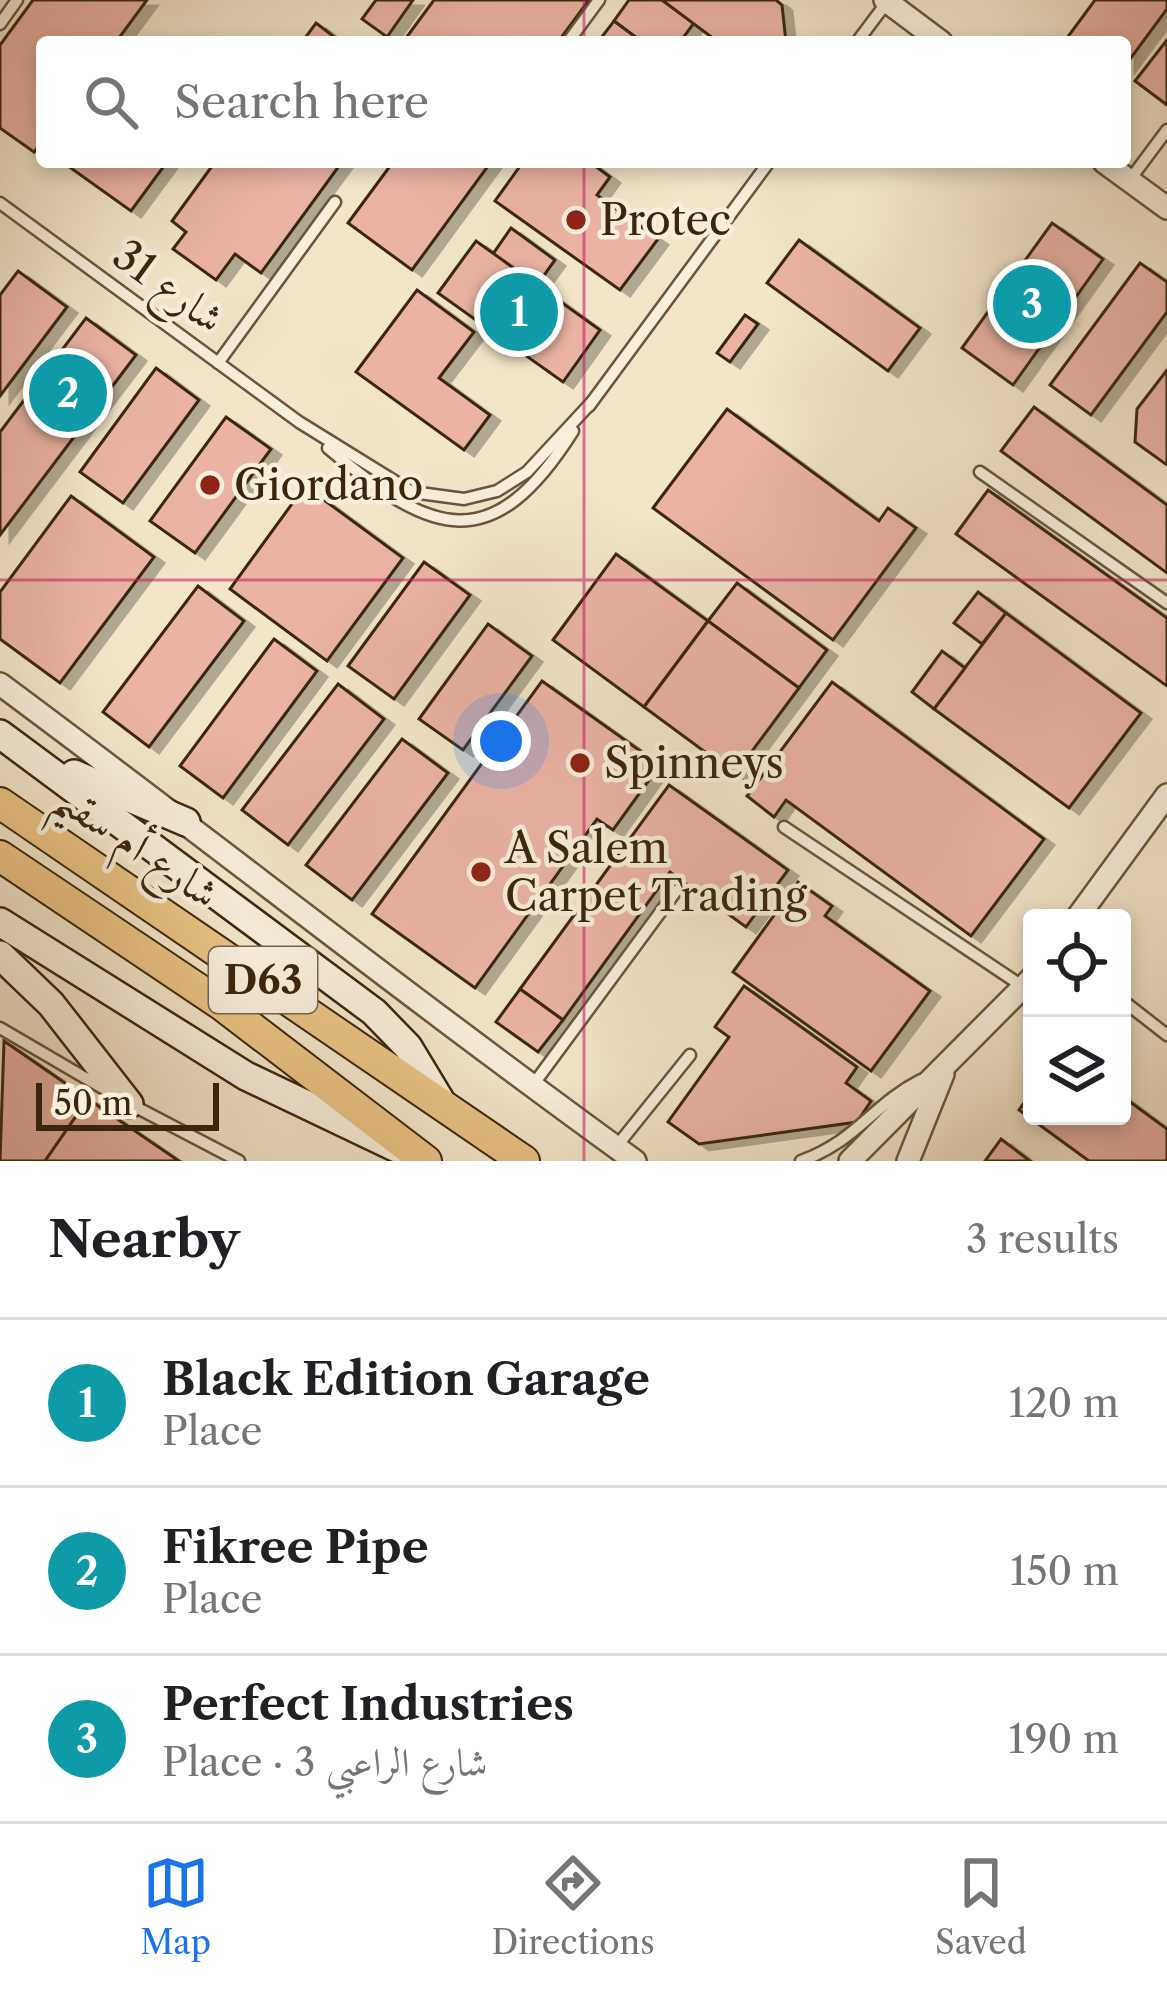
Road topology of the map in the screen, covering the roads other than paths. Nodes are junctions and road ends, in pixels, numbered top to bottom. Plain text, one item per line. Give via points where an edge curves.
1 (17, 0) edge
2 (599, 0) edge
3 (886, 1) edge
4 (0, 24) edge
5 (572, 36) edge
6 (861, 36) edge
7 (933, 36) edge
8 (1167, 130) edge
9 (765, 168) edge
10 (1112, 168) edge
11 (1129, 181) junction
12 (335, 202) dead end
13 (0, 203) edge
14 (1167, 208) edge
15 (218, 363) junction
16 (591, 403) junction
17 (299, 422) junction
18 (980, 472) dead end
19 (1167, 603) edge
20 (0, 684) edge
21 (0, 734) edge
22 (31, 755) junction
23 (1167, 795) edge
24 (0, 803) edge
25 (186, 822) junction
26 (784, 826) dead end
27 (0, 856) edge
28 (676, 892) dead end
29 (1084, 909) edge
30 (0, 922) edge
31 (0, 955) edge
32 (1023, 980) edge
33 (1023, 988) edge
34 (1131, 1007) edge
35 (2, 1033) edge
36 (1167, 1035) edge
37 (690, 1055) dead end
38 (945, 1068) junction
39 (531, 1088) junction
40 (440, 1100) junction
41 (129, 1104) junction
42 (616, 1147) junction
43 (425, 1160) edge
44 (239, 1161) edge
45 (524, 1161) edge
46 (635, 1161) edge
47 (801, 1161) edge
48 (850, 1161) edge
49 (908, 1161) edge

1 - 4 lane
2 - 5 lane
3 - 6 lane
3 - 7 street
8 - 11 lane
9 - 16 lane
10 - 11 street
11 - 14 street
12 - 15 lane
13 - 15 lane, شارع 31
15 - 17 lane, شارع 31
16 - 17 lane, شارع 31 via 527,472 464,500 412,492
16 - 17 lane, شارع 31 via 526,496 467,520 404,506
18 - 19 lane
20 - 25 street
21 - 22 main road
22 - 25 main road
22 - 40 main road via 374,1012 408,1047
23 - 29 street
24 - 40 main road, شارع أم سقيم / D63
25 - 39 street
26 - 32 lane
27 - 43 main road, شارع أم سقيم / D63 via 238,1017
28 - 39 lane
30 - 43 main road via 246,1076
31 - 41 main road via 42,994
33 - 38 street
34 - 36 lane
35 - 41 lane
37 - 42 lane
38 - 47 lane via 893,1094 852,1138
38 - 48 street
38 - 49 street
39 - 42 street
40 - 45 main road, شارع أم سقيم / D63
41 - 44 lane
42 - 46 street

